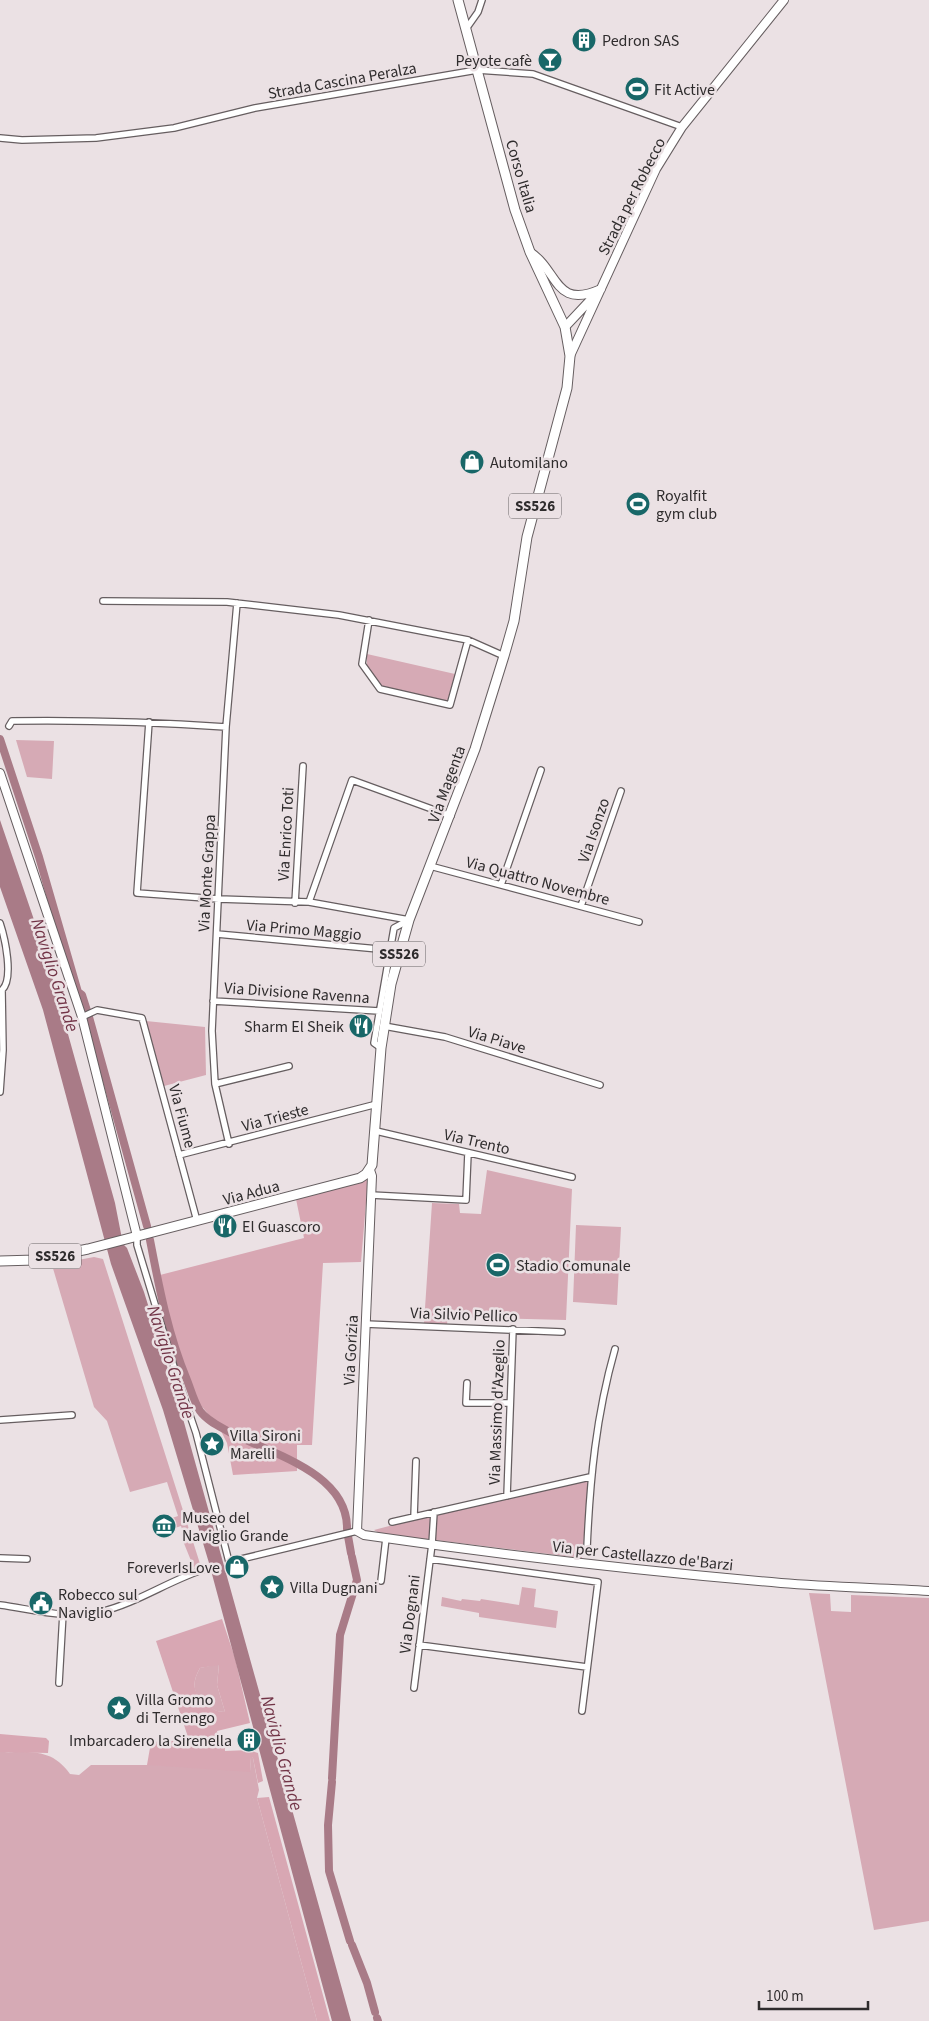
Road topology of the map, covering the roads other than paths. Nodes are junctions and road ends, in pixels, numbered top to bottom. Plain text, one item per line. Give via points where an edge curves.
1 (458, 0) edge
2 (482, 0) edge
3 (784, 0) edge
4 (466, 29) junction
5 (477, 70) junction
6 (682, 127) junction
7 (0, 138) edge
8 (530, 252) junction
9 (601, 289) junction
10 (587, 320) junction
11 (567, 325) junction
12 (570, 356) junction
13 (103, 601) dead end
14 (238, 603) junction
15 (370, 620) junction
16 (468, 640) junction
17 (504, 656) junction
18 (149, 722) junction
19 (9, 726) dead end
20 (226, 727) junction
21 (303, 766) dead end
22 (541, 770) dead end
23 (0, 773) edge
24 (621, 791) dead end
25 (451, 816) junction
26 (430, 866) junction
27 (501, 885) junction
28 (219, 900) junction
29 (309, 902) junction
30 (295, 903) junction
31 (581, 906) junction
32 (388, 916) junction
33 (410, 920) junction
34 (639, 922) dead end
35 (0, 923) edge
36 (394, 928) junction
37 (217, 934) junction
38 (388, 950) junction
39 (1, 990) edge
40 (213, 1001) junction
41 (379, 1011) junction
42 (86, 1015) junction
43 (384, 1026) junction
44 (381, 1048) junction
45 (1, 1050) edge
46 (289, 1066) dead end
47 (215, 1084) junction
48 (600, 1085) dead end
49 (0, 1092) edge
50 (377, 1104) junction
51 (376, 1131) junction
52 (229, 1144) junction
53 (468, 1153) junction
54 (180, 1155) junction
55 (370, 1170) junction
56 (572, 1178) dead end
57 (371, 1195) junction
58 (197, 1221) junction
59 (133, 1237) junction
60 (3, 1263) edge
61 (365, 1324) junction
62 (513, 1329) junction
63 (562, 1332) dead end
64 (615, 1349) dead end
65 (467, 1383) dead end
66 (510, 1404) junction
67 (72, 1415) dead end
68 (0, 1420) edge
69 (416, 1461) dead end
70 (590, 1477) junction
71 (507, 1496) junction
72 (434, 1512) junction
73 (414, 1517) junction
74 (392, 1522) dead end
75 (356, 1531) junction
76 (386, 1538) junction
77 (432, 1544) junction
78 (587, 1548) dead end
79 (0, 1558) edge
80 (28, 1559) dead end
81 (430, 1559) junction
82 (208, 1568) dead end
83 (381, 1581) dead end
84 (929, 1590) edge
85 (0, 1604) edge
86 (63, 1613) junction
87 (419, 1645) junction
88 (587, 1667) junction
89 (59, 1683) dead end
90 (414, 1688) dead end
91 (582, 1711) dead end

1 - 4 main road, Corso Italia / SS526
2 - 4 street
3 - 6 street, Strada per Robecco
4 - 5 main road, Corso Italia / SS526
5 - 6 street, Strada Cascina Peralza via 533,74
5 - 7 street, Strada Cascina Peralza via 255,108 164,129 96,138
5 - 8 main road, Corso Italia / SS526 via 515,210
6 - 9 street, Strada per Robecco via 656,169
8 - 9 street via 537,256 555,283 565,291 576,296
8 - 11 main road, Corso Italia / SS526 via 559,316
9 - 10 street, Strada per Robecco
9 - 11 street, Strada per Robecco
10 - 11 street
10 - 12 street, Strada per Robecco
11 - 12 main road, Corso Italia / SS526
12 - 17 main road, SS526 via 567,388 527,537 514,621
13 - 14 street
14 - 15 street
14 - 20 street, Via Monte Grappa
15 - 16 street
15 - 16 street via 362,664 380,689 450,706
16 - 17 street
17 - 25 main road, Via Magenta / SS526
18 - 19 street via 12,721
18 - 20 street
18 - 28 street, Via Enrico Toti via 137,893
20 - 28 street, Via Monte Grappa
21 - 30 street, Via Enrico Toti
22 - 27 street
23 - 42 street
24 - 31 street, Via Isonzo
25 - 26 main road, Via Magenta / SS526
25 - 29 street via 352,780
26 - 27 street, Via Quattro Novembre
26 - 33 main road, Via Magenta / SS526
27 - 31 street, Via Quattro Novembre
28 - 30 street, Via Enrico Toti
28 - 37 street, Via Monte Grappa
29 - 30 street, Via Enrico Toti
29 - 32 street, Via Enrico Toti
31 - 34 street, Via Quattro Novembre
32 - 33 street, Via Enrico Toti
32 - 36 street
33 - 36 street
33 - 43 main road, Via Magenta / SS526 via 391,984
35 - 39 street via 8,950 6,984
36 - 38 street, Via Magenta
37 - 38 street, Via Primo Maggio
37 - 40 street, Via Monte Grappa
38 - 41 street, Via Magenta
39 - 45 street
40 - 41 street, Via Divisione Ravenna
40 - 47 street, Via Monte Grappa
41 - 44 street, Via Magenta via 374,1043
42 - 54 street, Via Fiume via 97,1010 142,1018
42 - 59 street
43 - 44 main road, Via Magenta / SS526
43 - 48 street, Via Piave via 445,1037
44 - 50 main road, Via Magenta / SS526
45 - 49 street
46 - 47 street
47 - 52 street, Via Monte Grappa
50 - 51 main road, Via Magenta / SS526
50 - 52 street, Via Trieste
51 - 53 street, Via Trento
51 - 55 main road, Via Magenta / SS526
52 - 54 street, Via Trieste
53 - 56 street, Via Trento
53 - 57 street via 466,1200
54 - 58 street, Via Fiume
55 - 57 street, Via Gorizia
55 - 58 main road, Via Adua / SS526 via 360,1178
57 - 61 street, Via Gorizia
58 - 59 main road, Via Adua / SS526
59 - 60 main road, SS526 via 35,1260
59 - 75 street via 196,1433 229,1562
61 - 62 street, Via Silvio Pellico
61 - 75 street, Via Gorizia
62 - 63 street, Via Silvio Pellico
62 - 66 street, Via Massimo d'Azeglio
64 - 70 street via 603,1391
65 - 66 street via 466,1402
66 - 71 street, Via Massimo d'Azeglio
67 - 68 street
69 - 73 street
70 - 71 street
70 - 78 street
71 - 72 street
72 - 73 street
72 - 77 street, Via Dognani
73 - 74 street
75 - 76 street, Via per Castellazzo de'Barzi
76 - 77 street, Via per Castellazzo de'Barzi
76 - 83 street
77 - 81 street, Via Dognani
77 - 84 street, Via per Castellazzo de'Barzi via 783,1583
79 - 80 street
81 - 87 street, Via Dognani
81 - 88 street via 598,1582
82 - 86 street via 99,1612
85 - 86 street
86 - 89 street
87 - 88 street
87 - 90 street, Via Dognani
88 - 91 street

